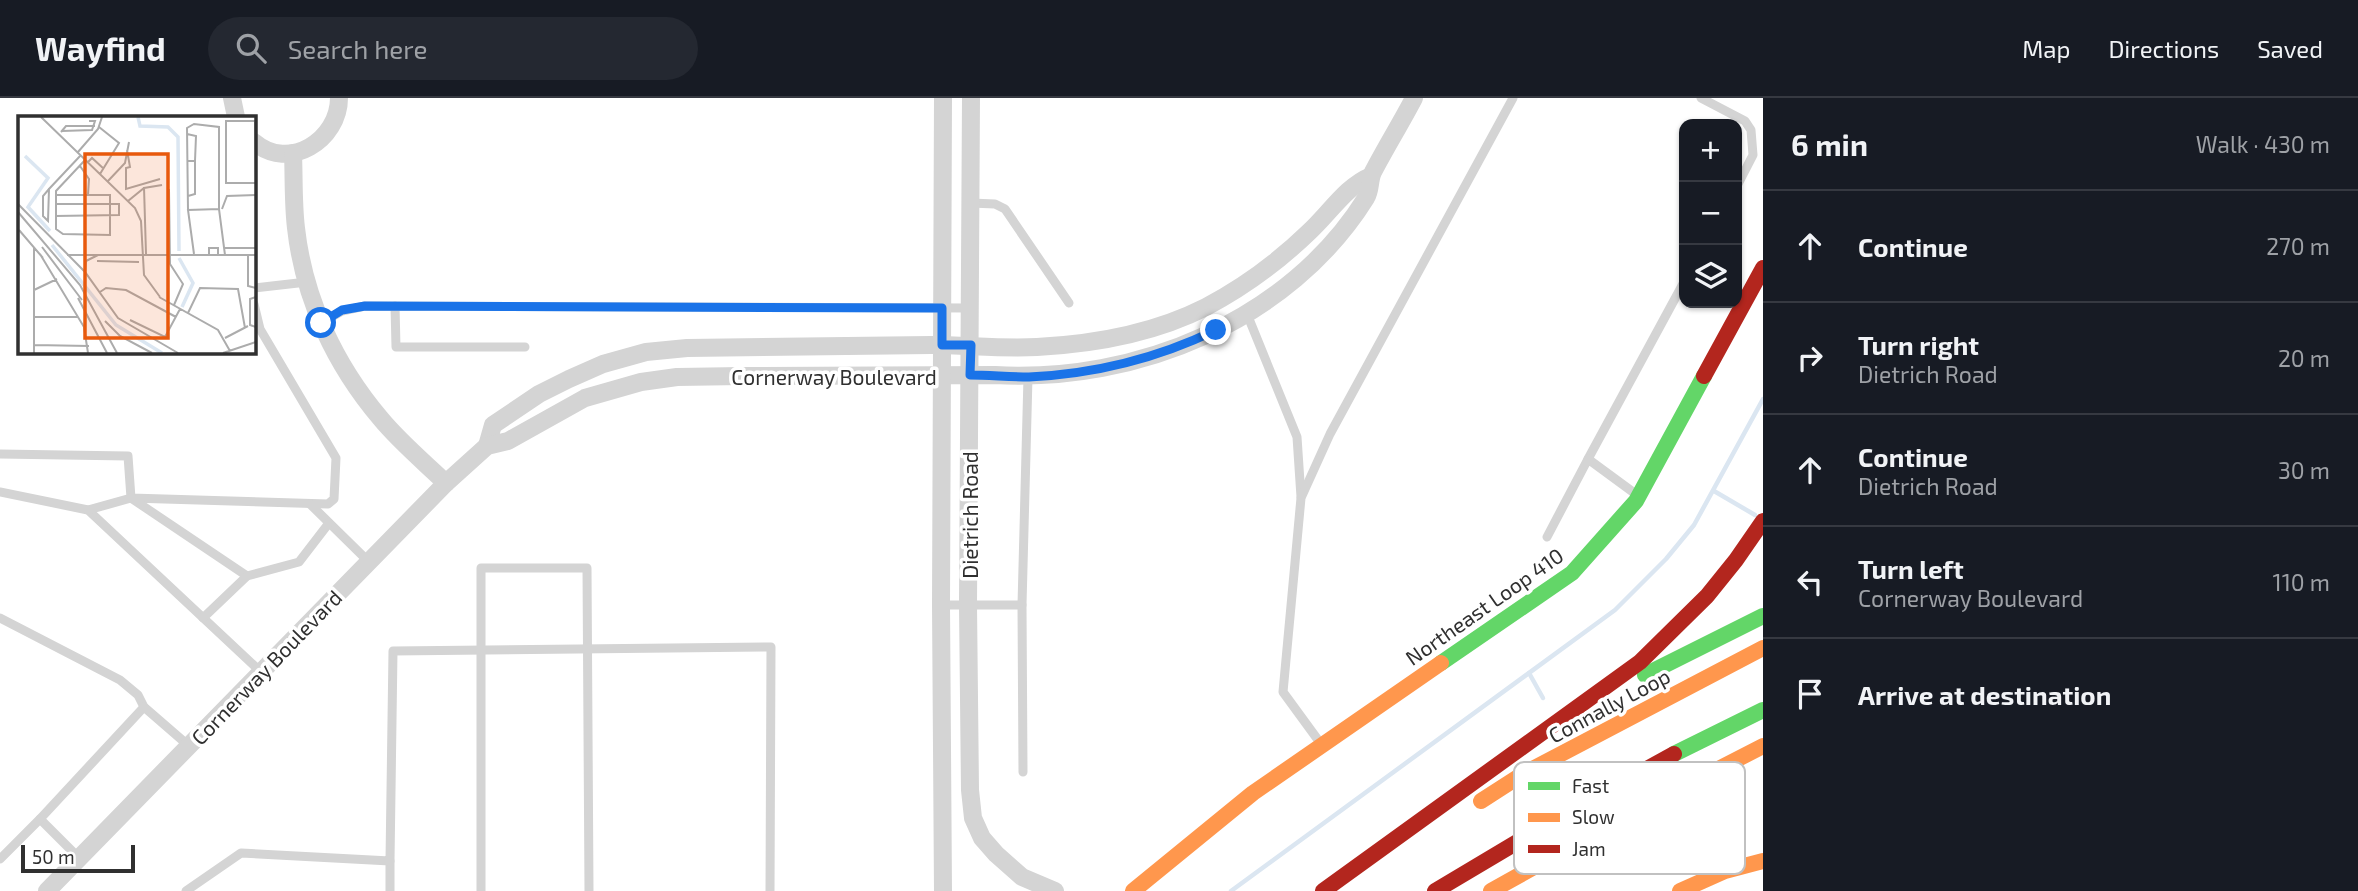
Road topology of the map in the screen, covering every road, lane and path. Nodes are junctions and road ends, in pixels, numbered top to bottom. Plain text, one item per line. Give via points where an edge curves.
1 (232, 98) edge
2 (339, 98) edge
3 (943, 98) edge
4 (971, 98) edge
5 (1414, 98) edge
6 (1513, 98) edge
7 (1701, 98) edge
8 (236, 116) edge
9 (256, 143) edge
10 (293, 153) junction
11 (1371, 176) junction
12 (1739, 182) edge
13 (971, 203) junction
14 (1763, 268) edge
15 (307, 282) junction
16 (256, 288) edge
17 (1679, 291) edge
18 (1069, 303) dead end
19 (395, 306) junction
20 (942, 308) junction
21 (971, 308) junction
22 (256, 312) edge
23 (1247, 314) junction
24 (321, 323) junction
25 (942, 345) junction
26 (971, 345) junction
27 (525, 347) dead end
28 (941, 375) junction
29 (970, 375) junction
30 (1028, 377) junction
31 (486, 446) junction
32 (0, 454) edge
33 (1588, 459) junction
34 (446, 483) junction
35 (0, 492) edge
36 (1638, 496) junction
37 (131, 498) junction
38 (1301, 498) junction
39 (310, 504) junction
40 (88, 510) junction
41 (1763, 521) edge
42 (329, 523) junction
43 (1547, 537) dead end
44 (369, 562) junction
45 (247, 576) junction
46 (941, 605) junction
47 (968, 605) junction
48 (1022, 605) junction
49 (1763, 616) edge
50 (0, 618) edge
51 (203, 618) junction
52 (587, 649) junction
53 (1763, 649) edge
54 (480, 650) junction
55 (261, 672) junction
56 (144, 707) junction
57 (1763, 710) edge
58 (1551, 727) junction
59 (1322, 745) junction
60 (189, 746) junction
61 (1763, 746) edge
62 (1546, 762) edge
63 (1663, 762) edge
64 (1731, 762) edge
65 (1023, 772) dead end
66 (1514, 780) edge
67 (1464, 811) dead end
68 (973, 818) junction
69 (40, 819) junction
70 (943, 819) junction
71 (1441, 825) dead end
72 (1514, 845) edge
73 (79, 858) junction
74 (0, 859) edge
75 (390, 861) junction
76 (1763, 861) edge
77 (1745, 866) edge
78 (1522, 874) edge
79 (1718, 874) edge
80 (54, 889) edge
81 (186, 891) edge
82 (390, 891) edge
83 (481, 891) edge
84 (589, 891) edge
85 (770, 891) edge
86 (943, 891) edge
87 (1055, 891) edge
88 (1133, 891) edge
89 (1323, 891) edge
90 (1334, 891) edge
91 (1435, 891) edge
92 (1491, 891) edge
93 (1680, 891) edge

1 - 8 street
2 - 10 street via 333,125 323,139
3 - 20 street, Dietrich Road
4 - 13 street, Dietrich Road
5 - 11 street, Cornerway Boulevard
6 - 38 lane via 1330,434
7 - 12 lane via 1745,121 1751,130 1754,155
9 - 10 street via 274,152
10 - 15 street via 296,226
11 - 23 street, Cornerway Boulevard via 1368,195 1334,240
11 - 26 street, Cornerway Boulevard via 1358,181 1274,264 1205,308 1154,328 1108,338 1035,348
13 - 18 lane via 1004,209
13 - 21 street, Dietrich Road
14 - 36 main road, Northeast Loop 410
15 - 16 lane
15 - 24 street
17 - 33 lane
19 - 20 lane
19 - 24 lane via 342,310
19 - 27 lane via 396,347
20 - 21 lane
20 - 25 street, Dietrich Road
21 - 26 street, Dietrich Road
22 - 39 lane via 260,329 337,458 334,499 328,504
23 - 30 street, Cornerway Boulevard via 1183,346 1131,362
23 - 38 lane via 1297,437
24 - 34 street via 360,394
25 - 26 street, Cornerway Boulevard
25 - 28 street, Dietrich Road
25 - 31 street, Cornerway Boulevard via 646,352 603,364 539,394 493,425
26 - 29 street, Dietrich Road
28 - 29 street, Cornerway Boulevard
28 - 31 street, Cornerway Boulevard via 677,377 641,382 585,398 508,441
28 - 46 street, Dietrich Road
29 - 30 street, Cornerway Boulevard
29 - 47 street, Dietrich Road
30 - 48 lane
31 - 34 street, Cornerway Boulevard
32 - 37 lane via 128,456
33 - 36 lane
33 - 43 lane
34 - 44 street, Cornerway Boulevard
35 - 40 lane
36 - 59 main road, Northeast Loop 410 via 1572,573
37 - 39 lane
37 - 40 lane
37 - 45 lane
38 - 59 lane via 1283,692
39 - 42 lane
40 - 51 lane
41 - 58 main road via 1719,585 1685,622 1640,662
42 - 44 lane
42 - 45 lane via 299,562
44 - 55 street, Cornerway Boulevard
45 - 51 lane
46 - 47 lane
46 - 70 street, Dietrich Road
47 - 48 lane
47 - 68 street, Dietrich Road
48 - 65 lane
49 - 58 main road
50 - 56 lane via 120,680
51 - 55 lane
52 - 54 lane
52 - 54 lane via 587,568 481,568
52 - 84 lane
52 - 85 lane via 771,647
53 - 62 main road, Connally Loop
54 - 75 lane via 393,651
54 - 83 lane
55 - 60 street, Cornerway Boulevard
56 - 60 lane
56 - 69 lane
57 - 63 main road
58 - 89 main road
59 - 88 main road, Northeast Loop 410 via 1253,793
60 - 73 street, Cornerway Boulevard
61 - 64 main road
66 - 67 main road, Connally Loop
68 - 70 street
68 - 87 street, Dietrich Road via 996,855 1022,877
69 - 73 lane
69 - 74 lane
70 - 86 street, Dietrich Road
71 - 90 main road
72 - 91 main road
73 - 80 street, Cornerway Boulevard
75 - 81 lane via 241,852
75 - 82 lane
76 - 77 main road
78 - 92 main road
79 - 93 main road

